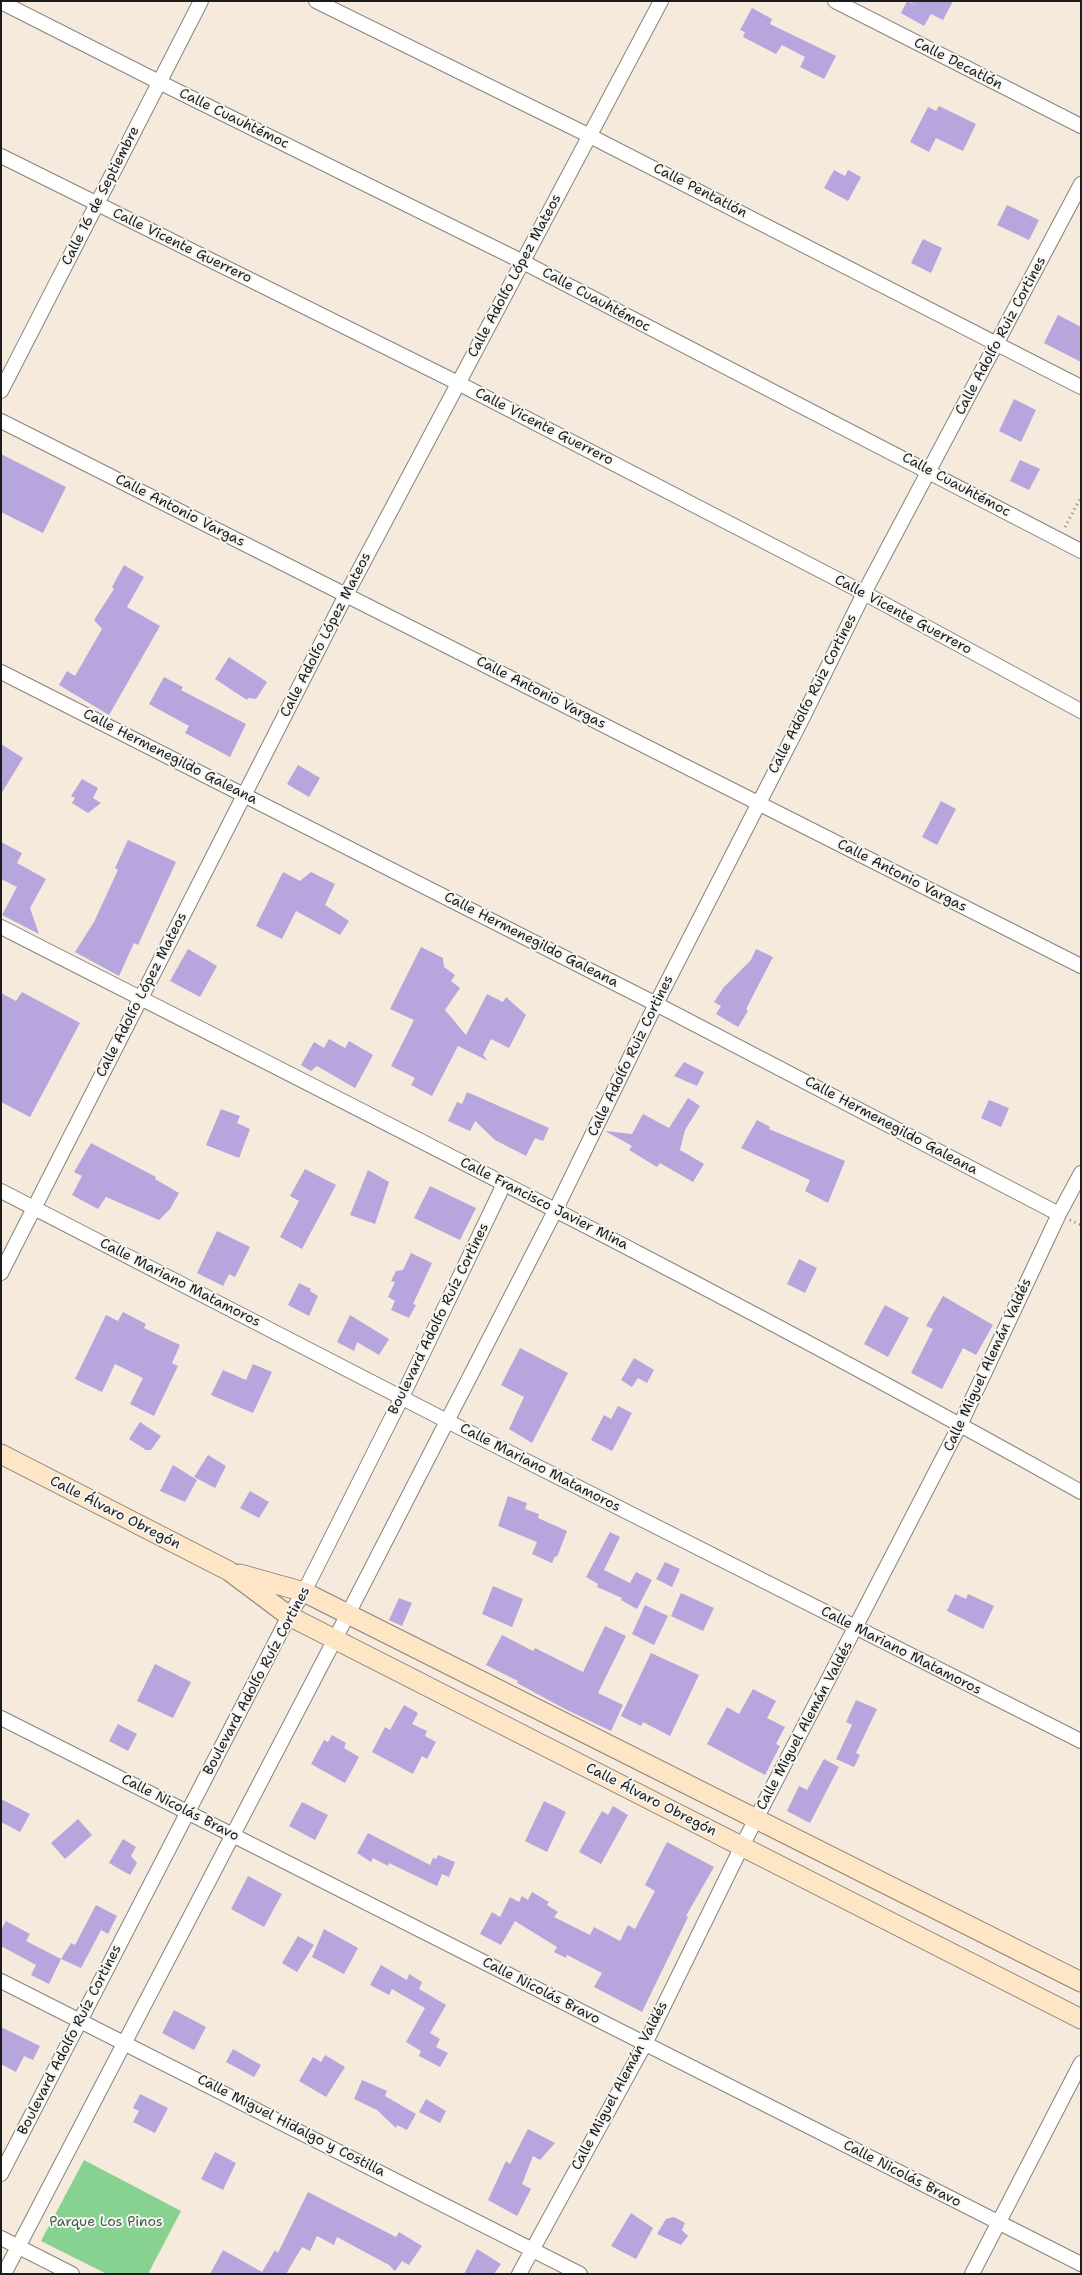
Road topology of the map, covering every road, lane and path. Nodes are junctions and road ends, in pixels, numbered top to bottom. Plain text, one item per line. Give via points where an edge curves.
1 (201, 1) edge
2 (316, 1) edge
3 (661, 1) edge
4 (835, 1) edge
5 (1, 2) edge
6 (159, 82) junction
7 (1081, 126) edge
8 (590, 136) junction
9 (1, 156) edge
10 (1081, 184) edge
11 (97, 204) junction
12 (523, 262) junction
13 (997, 343) junction
14 (458, 383) junction
15 (1081, 387) edge
16 (1, 391) edge
17 (1, 420) edge
18 (930, 471) junction
19 (1081, 497) edge
20 (1058, 539) junction
21 (1081, 551) edge
22 (864, 593) junction
23 (346, 595) junction
24 (1, 672) edge
25 (1081, 711) edge
26 (244, 793) junction
27 (758, 803) junction
28 (1, 927) edge
29 (1081, 966) edge
30 (141, 998) junction
31 (656, 1004) junction
32 (1081, 1173) edge
33 (504, 1184) junction
34 (1, 1191) edge
35 (35, 1208) junction
36 (556, 1209) junction
37 (1059, 1214) junction
38 (1, 1273) edge
39 (402, 1397) junction
40 (446, 1421) junction
41 (960, 1425) junction
42 (1, 1454) edge
43 (1081, 1492) edge
44 (229, 1571) junction
45 (304, 1592) junction
46 (348, 1614) junction
47 (289, 1616) junction
48 (856, 1628) junction
49 (335, 1639) junction
50 (1, 1718) edge
51 (1081, 1741) edge
52 (188, 1812) junction
53 (757, 1819) junction
54 (232, 1834) junction
55 (742, 1846) junction
56 (1, 1981) edge
57 (1081, 1982) edge
58 (1081, 2019) edge
59 (80, 2020) junction
60 (125, 2042) junction
61 (645, 2044) junction
62 (1081, 2063) edge
63 (1, 2174) edge
64 (998, 2222) junction
65 (1, 2238) edge
66 (18, 2246) junction
67 (532, 2249) junction
68 (1081, 2264) edge
69 (4, 2274) edge
70 (72, 2274) edge
71 (519, 2274) edge
72 (580, 2274) edge
73 (972, 2274) edge

1 - 6 street, Calle 16 de Septiembre
2 - 8 street, Calle Pentatlón
3 - 8 street, Calle Adolfo López Mateos
4 - 7 street, Calle Decatlón
5 - 6 street, Calle Cuauhtémoc
6 - 11 street, Calle 16 de Septiembre
6 - 12 street, Calle Cuauhtémoc
8 - 12 street, Calle Adolfo López Mateos
8 - 13 street, Calle Pentatlón
9 - 11 street, Calle Vicente Guerrero
10 - 13 street, Calle Adolfo Ruiz Cortines
11 - 14 street, Calle Vicente Guerrero
11 - 16 street, Calle 16 de Septiembre
12 - 14 street, Calle Adolfo López Mateos
12 - 18 street, Calle Cuauhtémoc
13 - 15 street, Calle Pentatlón
13 - 18 street, Calle Adolfo Ruiz Cortines
14 - 22 street, Calle Vicente Guerrero
14 - 23 street, Calle Adolfo López Mateos
17 - 23 street, Calle Antonio Vargas
18 - 20 street, Calle Cuauhtémoc
18 - 22 street, Calle Adolfo Ruiz Cortines
19 - 20 path
20 - 21 street, Calle Cuauhtémoc
22 - 25 street, Calle Vicente Guerrero
22 - 27 street, Calle Adolfo Ruiz Cortines
23 - 26 street, Calle Adolfo López Mateos
23 - 27 street, Calle Antonio Vargas
24 - 26 street, Calle Hermenegildo Galeana
26 - 30 street, Calle Adolfo López Mateos
26 - 31 street, Calle Hermenegildo Galeana
27 - 29 street, Calle Antonio Vargas
27 - 31 street, Calle Adolfo Ruiz Cortines
28 - 30 street, Calle Francisco Javier Mina
30 - 33 street, Calle Francisco Javier Mina
30 - 35 street, Calle Adolfo López Mateos
31 - 36 street, Calle Adolfo Ruiz Cortines
31 - 37 street, Calle Hermenegildo Galeana
32 - 37 street, Calle Miguel Alemán Valdés
33 - 36 street, Calle Francisco Javier Mina
33 - 39 street, Boulevard Adolfo Ruíz Cortines
34 - 35 street, Calle Mariano Matamoros
35 - 38 street, Calle Adolfo López Mateos
35 - 39 street, Calle Mariano Matamoros
36 - 40 street, Calle Adolfo Ruiz Cortines
36 - 41 street, Calle Francisco Javier Mina
37 - 41 street, Calle Miguel Alemán Valdés
39 - 40 street, Calle Mariano Matamoros
39 - 45 street, Boulevard Adolfo Ruíz Cortines
40 - 46 street, Calle Adolfo Ruiz Cortines
40 - 48 street, Calle Mariano Matamoros
41 - 43 street, Calle Francisco Javier Mina
41 - 48 street, Calle Miguel Alemán Valdés
42 - 44 street, Calle Álvaro Obregón
44 - 45 street, Calle Álvaro Obregón
44 - 47 street, Calle Álvaro Obregón
45 - 46 street, Calle Álvaro Obregón
45 - 47 street, Boulevard Adolfo Ruíz Cortines
46 - 49 street
46 - 53 street, Calle Álvaro Obregón
47 - 49 street, Calle Álvaro Obregón
47 - 52 street, Boulevard Adolfo Ruíz Cortines
48 - 51 street, Calle Mariano Matamoros
48 - 53 street, Calle Miguel Alemán Valdés
49 - 54 street
49 - 55 street, Calle Álvaro Obregón
50 - 52 street, Calle Nicolás Bravo
52 - 54 street, Calle Nicolás Bravo
52 - 59 street, Boulevard Adolfo Ruíz Cortines
53 - 55 street, Calle Miguel Alemán Valdés
53 - 57 street, Calle Álvaro Obregón
54 - 60 street
54 - 61 street, Calle Nicolás Bravo
55 - 58 street, Calle Álvaro Obregón
55 - 61 street, Calle Miguel Alemán Valdés
56 - 59 street, Calle Miguel Hidalgo y Costilla
59 - 60 street, Calle Miguel Hidalgo y Costilla
59 - 63 street, Boulevard Adolfo Ruíz Cortines
60 - 66 street
60 - 67 street, Calle Miguel Hidalgo y Costilla
61 - 64 street, Calle Nicolás Bravo
61 - 67 street, Calle Miguel Alemán Valdés
62 - 64 street
64 - 68 street, Calle Nicolás Bravo
64 - 73 street
65 - 66 street
66 - 69 street
66 - 70 street
67 - 71 street, Calle Miguel Alemán Valdés
67 - 72 street, Calle Miguel Hidalgo y Costilla

